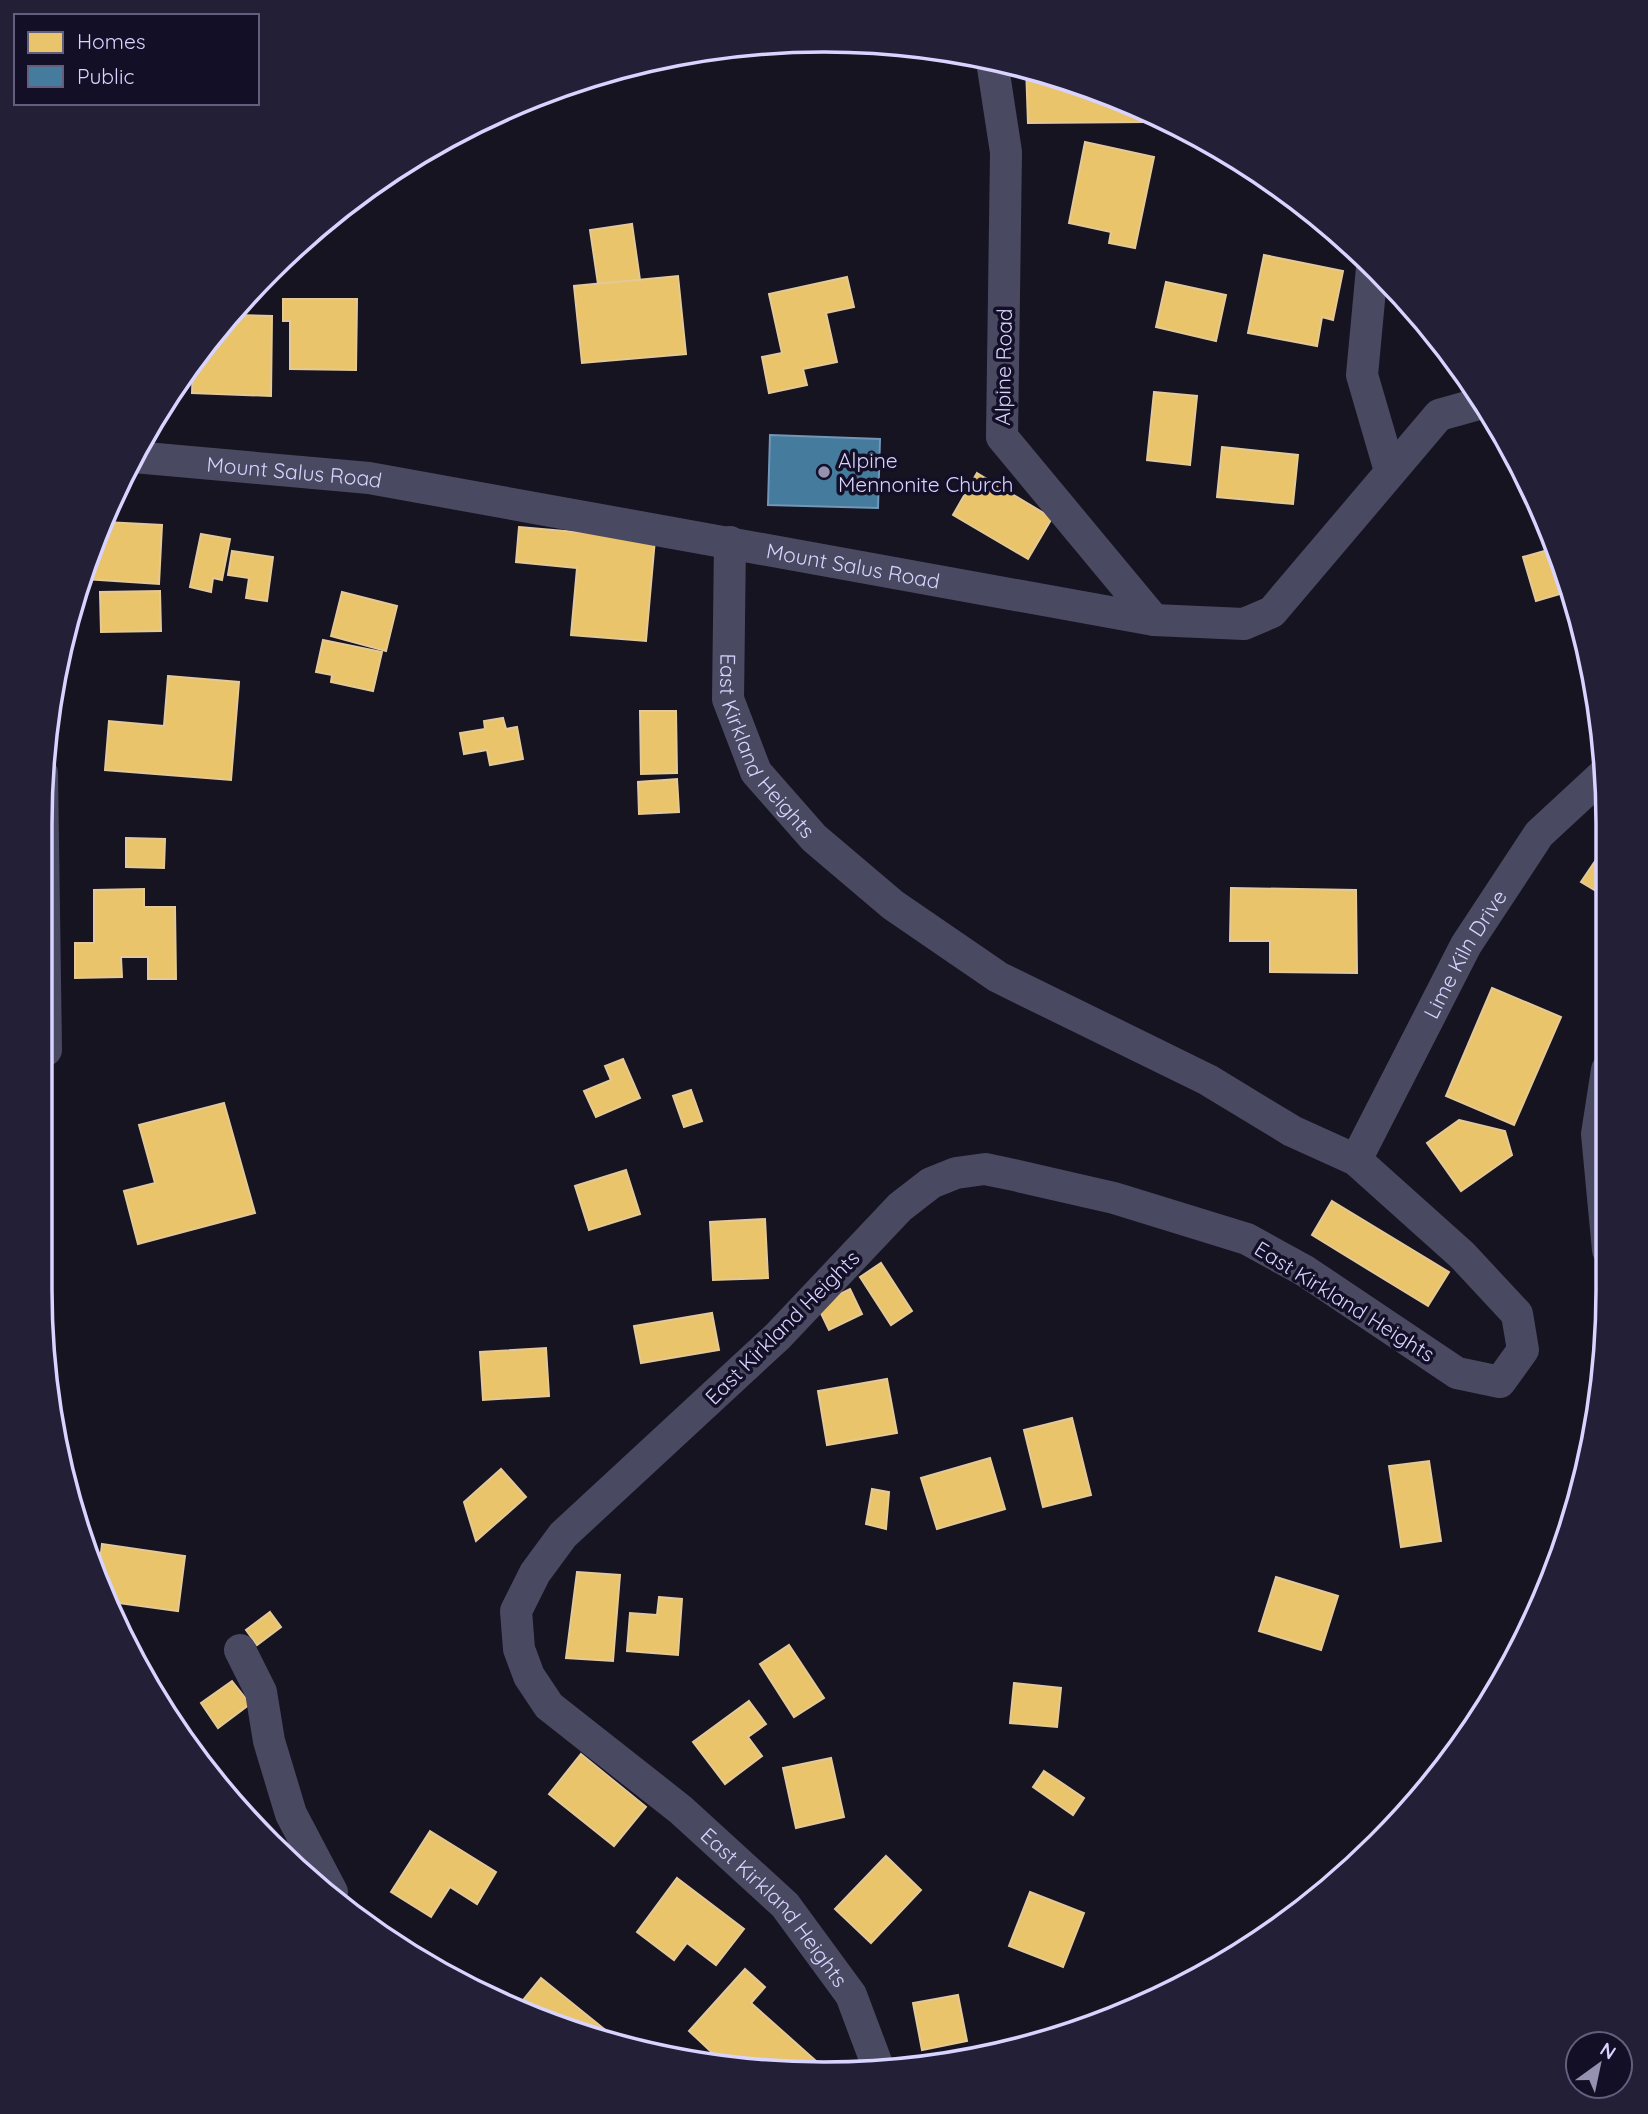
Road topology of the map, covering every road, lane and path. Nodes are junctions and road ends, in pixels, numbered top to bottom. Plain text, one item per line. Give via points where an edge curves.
1 (994, 72) edge
2 (1371, 279) edge
3 (1472, 406) edge
4 (145, 458) edge
5 (1390, 471) junction
6 (730, 542) junction
7 (1153, 620) junction
8 (1594, 783) edge
9 (1356, 1160) junction
10 (240, 1650) dead end
11 (325, 1878) edge
12 (875, 2060) edge

1 - 7 street, Alpine Road via 1006,152 1002,437
2 - 5 street via 1362,375
3 - 5 street, Mount Salus Road via 1439,415
4 - 6 street, Mount Salus Road via 369,478
5 - 7 street, Mount Salus Road via 1272,612 1244,624
6 - 7 street, Mount Salus Road
6 - 9 street, East Kirkland Heights via 728,699 756,772 814,838 893,905 998,977 1208,1080 1292,1130
8 - 9 street, Lime Kiln Drive via 1539,834 1466,945
9 - 12 street, East Kirkland Heights via 1462,1255 1517,1314 1523,1350 1500,1382 1457,1373 1305,1271 1247,1239 1064,1186 985,1169 956,1173 931,1183 900,1207 778,1336 563,1535 535,1573 516,1611 519,1649 529,1676 549,1706 681,1810 785,1905 851,1995
10 - 11 street via 261,1692 292,1814

